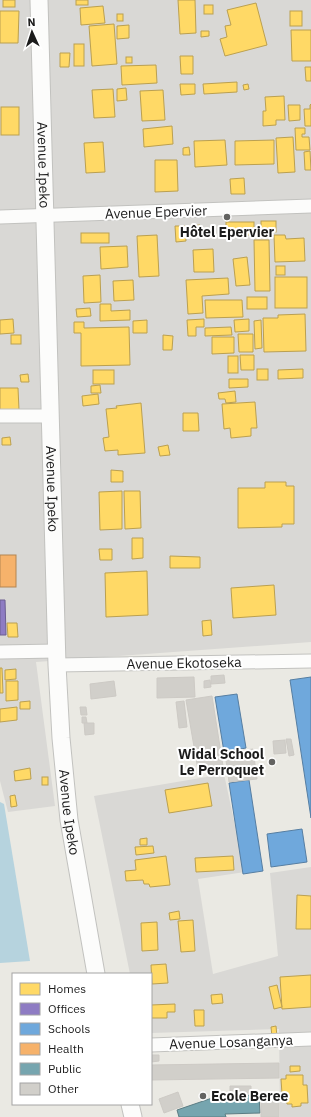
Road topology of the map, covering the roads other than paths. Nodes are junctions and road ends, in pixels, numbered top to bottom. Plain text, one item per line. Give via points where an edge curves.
1 (39, 0) edge
2 (311, 206) edge
3 (45, 216) junction
4 (0, 217) edge
5 (0, 416) edge
6 (50, 416) junction
7 (0, 652) edge
8 (56, 658) junction
9 (311, 661) edge
10 (96, 973) edge
11 (311, 1039) edge
12 (152, 1045) edge
13 (130, 1105) edge
14 (133, 1117) edge

1 - 3 street, Avenue Ipeko
2 - 3 street, Avenue Epervier
3 - 4 street, Avenue Epervier
3 - 6 street, Avenue Ipeko
5 - 6 street
6 - 8 street, Avenue Ipeko
7 - 8 street, Avenue Ekotoseka
8 - 9 street, Avenue Ekotoseka
8 - 10 street, Avenue Ipeko via 69,820
11 - 12 street, Avenue Losanganya
13 - 14 street

